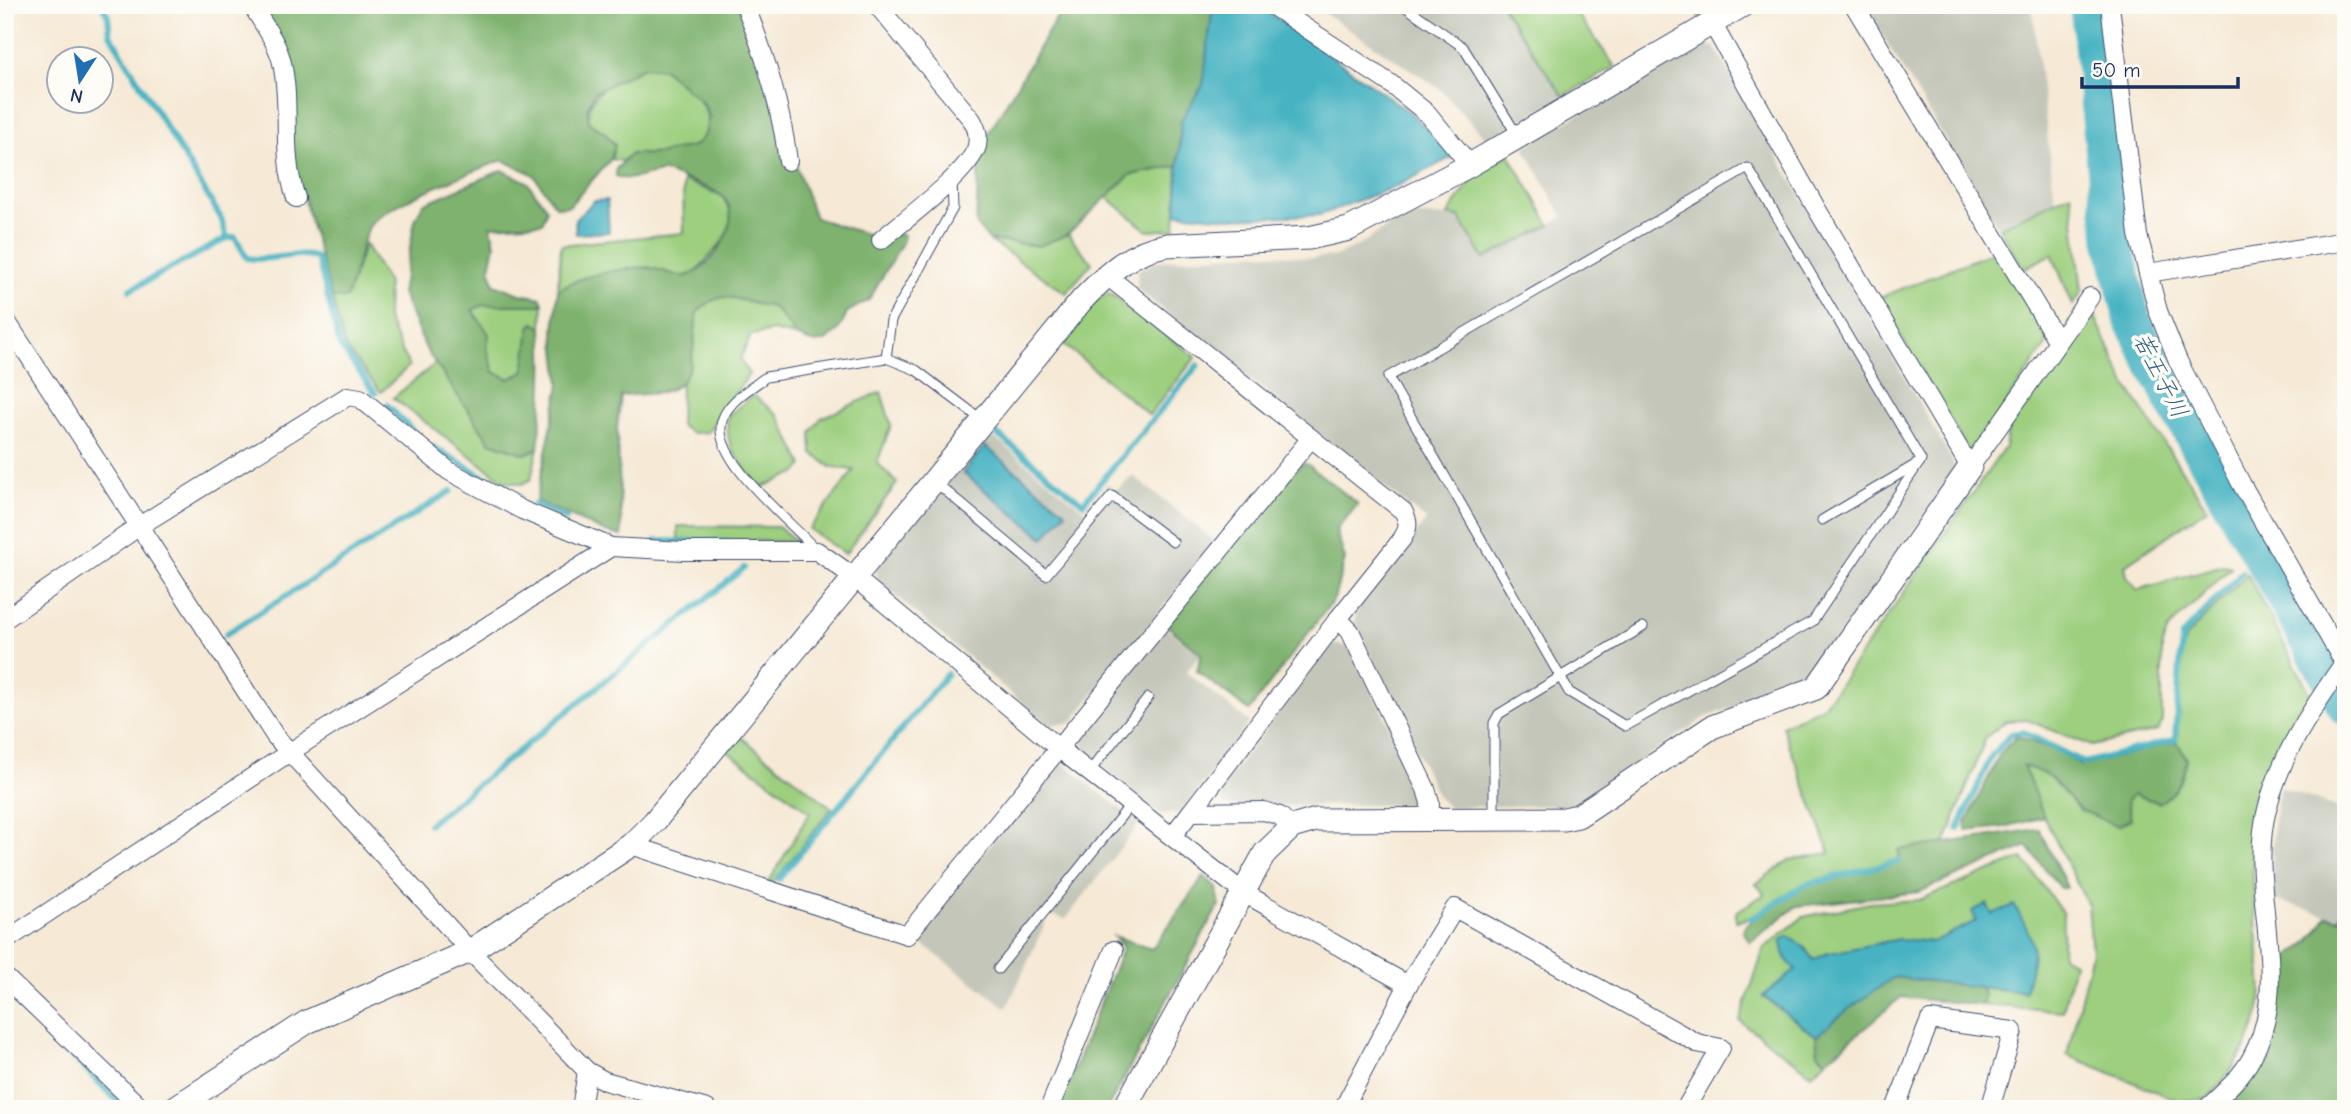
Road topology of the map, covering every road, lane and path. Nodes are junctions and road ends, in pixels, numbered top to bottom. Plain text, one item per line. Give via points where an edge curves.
1 (252, 5) edge
2 (745, 5) edge
3 (877, 5) edge
4 (1403, 5) edge
5 (1743, 5) edge
6 (1854, 5) edge
7 (2110, 5) edge
8 (1283, 8) edge
9 (1712, 23) junction
10 (1518, 137) junction
11 (788, 161) dead end
12 (1470, 165) junction
13 (952, 179) junction
14 (296, 198) dead end
15 (881, 240) dead end
16 (2346, 241) edge
17 (2148, 273) junction
18 (1106, 275) junction
19 (2090, 298) dead end
20 (5, 319) edge
21 (2058, 342) junction
22 (886, 358) junction
23 (982, 420) junction
24 (1311, 438) junction
25 (1921, 460) junction
26 (1970, 467) junction
27 (933, 480) junction
28 (1822, 520) dead end
29 (141, 524) junction
30 (1173, 542) dead end
31 (611, 547) junction
32 (817, 551) junction
33 (854, 577) junction
34 (5, 619) edge
35 (1338, 619) junction
36 (1643, 627) dead end
37 (2345, 665) edge
38 (1560, 677) junction
39 (1148, 698) dead end
40 (1057, 747) junction
41 (290, 752) junction
42 (1089, 772) junction
43 (1131, 804) junction
44 (1191, 812) junction
45 (1494, 819) junction
46 (1429, 820) junction
47 (1292, 827) junction
48 (1172, 836) junction
49 (631, 845) junction
50 (1244, 892) junction
51 (5, 941) edge
52 (1114, 950) dead end
53 (470, 951) junction
54 (998, 969) dead end
55 (5, 977) edge
56 (1408, 985) junction
57 (587, 1071) junction
58 (142, 1109) edge
59 (173, 1109) edge
60 (581, 1109) edge
61 (707, 1109) edge
62 (1049, 1109) edge
63 (1124, 1109) edge
64 (1343, 1109) edge
65 (1685, 1109) edge
66 (1895, 1109) edge
67 (1990, 1109) edge
68 (2206, 1109) edge

1 - 14 street via 282,60 285,150
2 - 11 street via 769,64
3 - 13 street via 978,132 976,149
4 - 10 lane via 1463,47
5 - 9 street
6 - 21 street
7 - 17 street via 2138,235
8 - 12 street via 1428,114
9 - 10 street
9 - 26 street
10 - 12 street
12 - 18 street via 1338,233 1149,248
13 - 15 street
13 - 22 lane via 953,208 891,320
16 - 17 street
17 - 37 street via 2178,361 2242,485
18 - 23 street
18 - 24 street
19 - 21 street
20 - 29 street
21 - 26 street
22 - 23 lane via 916,370
22 - 32 lane via 766,377 722,419 720,436 737,466
23 - 27 street
24 - 35 street via 1408,519 1407,531
24 - 40 street
25 - 28 lane
25 - 38 lane via 1814,621 1625,726 1569,692
25 - 38 lane via 1748,168 1388,377
26 - 45 street via 1816,688 1712,727 1578,816
27 - 30 lane via 1046,575 1112,496
27 - 33 street
29 - 31 street via 348,396 360,398 449,471 522,510
29 - 34 street
29 - 41 street via 275,736
31 - 32 street
31 - 41 street
32 - 33 street
33 - 40 street
33 - 49 street
35 - 44 street
35 - 46 street via 1350,631 1426,789
36 - 38 lane
37 - 68 street via 2292,741 2267,810 2261,855 2270,996 2253,1057 2234,1084
38 - 45 lane via 1499,714 1494,723
39 - 42 lane
40 - 42 street
40 - 49 street via 907,935
41 - 51 street
41 - 53 street
42 - 43 street
43 - 48 street
43 - 54 lane
44 - 47 street via 1264,811 1280,816
44 - 48 street
45 - 46 street
46 - 47 street via 1315,820
47 - 50 street via 1265,853
48 - 50 street
49 - 53 street
50 - 56 street
50 - 63 street
52 - 62 street
53 - 57 street
53 - 59 street via 307,1022
55 - 58 street
56 - 64 street
56 - 65 street via 1455,908 1697,1043 1721,1048
57 - 60 street
57 - 61 street via 605,1081
66 - 67 street via 1930,1020 2013,1031

